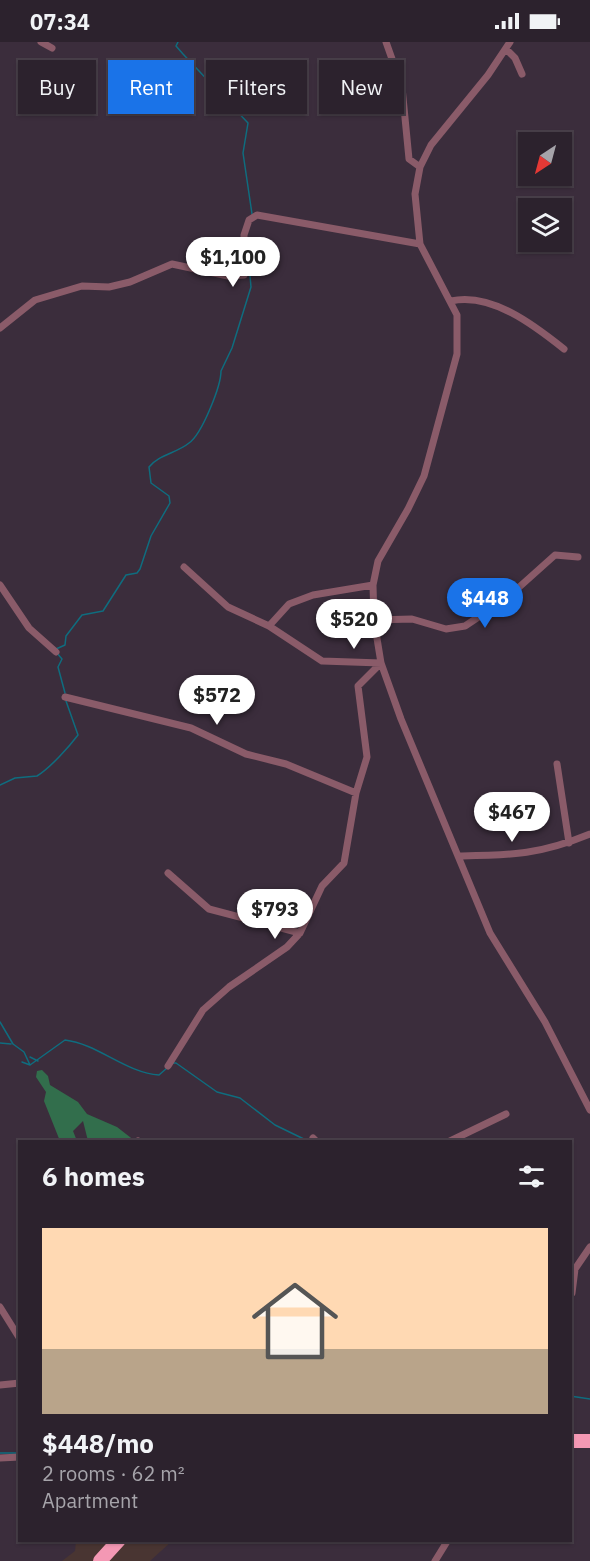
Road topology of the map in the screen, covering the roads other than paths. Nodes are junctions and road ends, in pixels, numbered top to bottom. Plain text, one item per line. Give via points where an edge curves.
1 (41, 42) edge
2 (386, 42) edge
3 (510, 42) edge
4 (52, 48) dead end
5 (506, 50) junction
6 (522, 74) dead end
7 (420, 167) junction
8 (420, 244) junction
9 (451, 301) junction
10 (0, 328) edge
11 (564, 349) dead end
12 (578, 557) dead end
13 (184, 567) dead end
14 (0, 585) edge
15 (373, 585) junction
16 (374, 620) junction
17 (269, 626) junction
18 (56, 652) dead end
19 (381, 663) junction
20 (65, 697) dead end
21 (557, 764) dead end
22 (356, 793) junction
23 (590, 834) edge
24 (569, 843) junction
25 (458, 856) junction
26 (168, 873) dead end
27 (300, 933) junction
28 (168, 1066) dead end
29 (590, 1110) edge
30 (506, 1114) dead end
31 (452, 1140) edge
32 (590, 1247) edge
33 (572, 1293) dead end
34 (0, 1307) edge
35 (18, 1336) edge
36 (18, 1383) edge
37 (0, 1385) edge
38 (572, 1441) edge
39 (590, 1441) edge
40 (18, 1457) edge
41 (0, 1458) edge
42 (116, 1542) edge
43 (447, 1542) edge
44 (100, 1561) edge
45 (435, 1561) edge

1 - 4 street
2 - 7 street via 402,87 409,159
3 - 5 street
5 - 6 street via 515,58
5 - 7 street via 431,145
7 - 8 street via 415,194
8 - 9 street
8 - 10 street via 257,215 249,220 244,236 244,275 228,276 172,264 130,282 109,287 82,286 35,300
9 - 11 street via 468,297 492,304 539,329
9 - 15 street via 457,315 457,354 445,402 424,476 378,561
12 - 16 street via 555,555 507,598 465,626 446,629 412,619
13 - 17 street via 228,607
14 - 18 street via 29,628
15 - 16 street
15 - 17 street via 313,595 289,604
16 - 19 street
17 - 19 street via 322,661
19 - 22 street via 358,686 367,757
19 - 25 street
20 - 22 street via 191,728 246,754 286,764
21 - 24 street
22 - 27 street via 344,863 322,886
23 - 24 street
24 - 25 street via 523,855
25 - 29 street via 490,933 573,1073
26 - 27 street via 209,909
27 - 28 street via 203,1010
30 - 31 street
32 - 33 street via 575,1269
34 - 35 street
36 - 37 street
38 - 39 highway
40 - 41 street
42 - 44 highway
43 - 45 street

